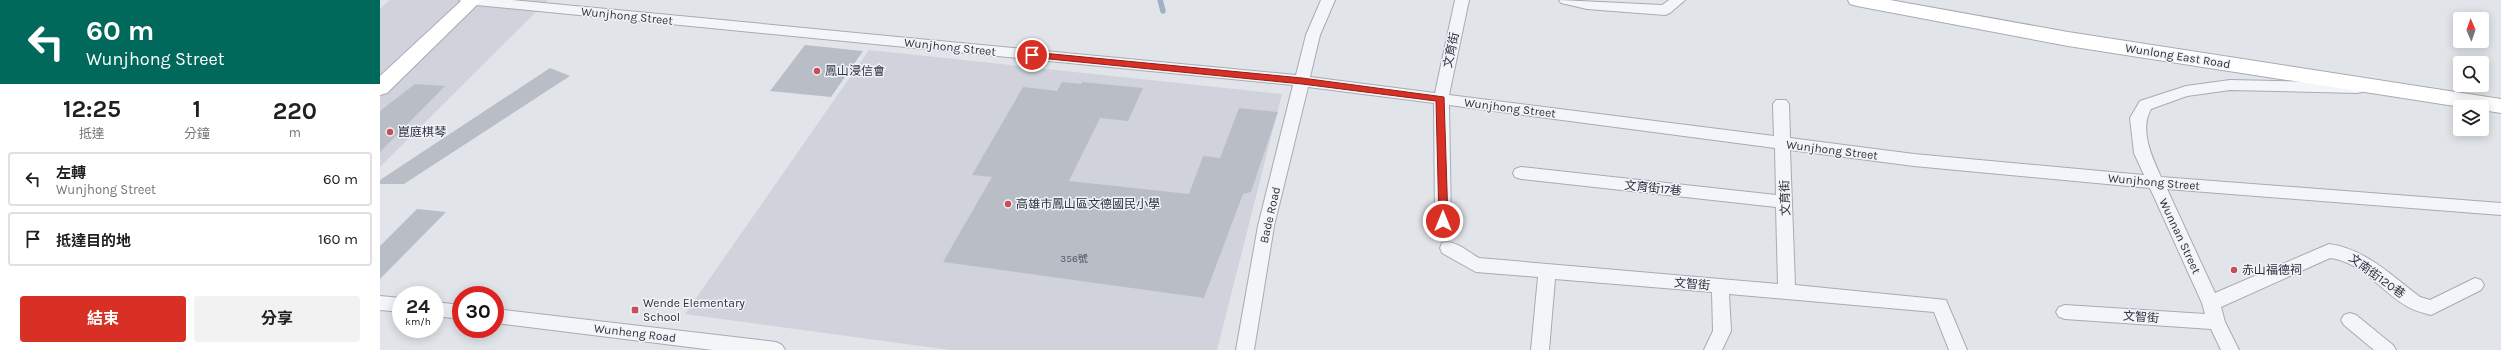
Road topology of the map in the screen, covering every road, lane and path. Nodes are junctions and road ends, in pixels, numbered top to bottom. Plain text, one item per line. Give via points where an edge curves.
1 (470, 0) edge
2 (1328, 0) edge
3 (1462, 0) edge
4 (1566, 0) edge
5 (1678, 0) edge
6 (1857, 0) edge
7 (1302, 81) junction
8 (380, 88) edge
9 (2389, 89) junction
10 (1441, 99) junction
11 (1781, 104) dead end
12 (2501, 106) edge
13 (1783, 144) junction
14 (1521, 174) dead end
15 (2154, 182) junction
16 (1785, 202) junction
17 (2501, 208) edge
18 (1443, 221) dead end
19 (1448, 248) dead end
20 (1547, 273) junction
21 (2475, 285) dead end
22 (1720, 286) junction
23 (1787, 292) junction
24 (380, 302) edge
25 (2211, 303) junction
26 (392, 304) edge
27 (2066, 312) dead end
28 (504, 317) edge
29 (2350, 320) dead end
30 (2216, 322) junction
31 (776, 350) edge
32 (1245, 350) edge
33 (1540, 350) edge
34 (1713, 350) edge
35 (1958, 350) edge
36 (2230, 350) edge
37 (2387, 350) edge

1 - 7 street, Wunjhong Street
1 - 8 street
2 - 7 street, Bade Road via 1313,35
3 - 10 street, 文育街
4 - 5 street via 1587,5 1665,10
6 - 9 street, Wunlong East Road via 2068,39
7 - 10 street, Wunjhong Street
7 - 32 street, Bade Road via 1266,226
9 - 12 street, Wunlong East Road
9 - 15 street, Wunnan Street via 2230,85 2186,91 2145,106 2138,118 2142,153
10 - 13 street, Wunjhong Street
10 - 18 street
11 - 13 street, 文育街
13 - 15 street, Wunjhong Street via 1914,160
13 - 16 street, 文育街
14 - 16 street, 文育街17巷
15 - 17 street, Wunjhong Street
15 - 25 street, Wunnan Street
16 - 23 street, 文育街
19 - 20 street, 文智街 via 1476,265
20 - 22 street, 文智街
20 - 33 street
21 - 25 street, 文南街120巷 via 2431,308 2425,307 2414,302 2346,253 2329,251
22 - 23 street, 文智街
22 - 34 street via 1722,332
23 - 35 street, 文智街 via 1940,306
24 - 26 street
25 - 30 street, Wunnan Street
27 - 30 street, 文智街
28 - 31 street, Wunheng Road
29 - 37 street
30 - 36 street, Wunnan Street

